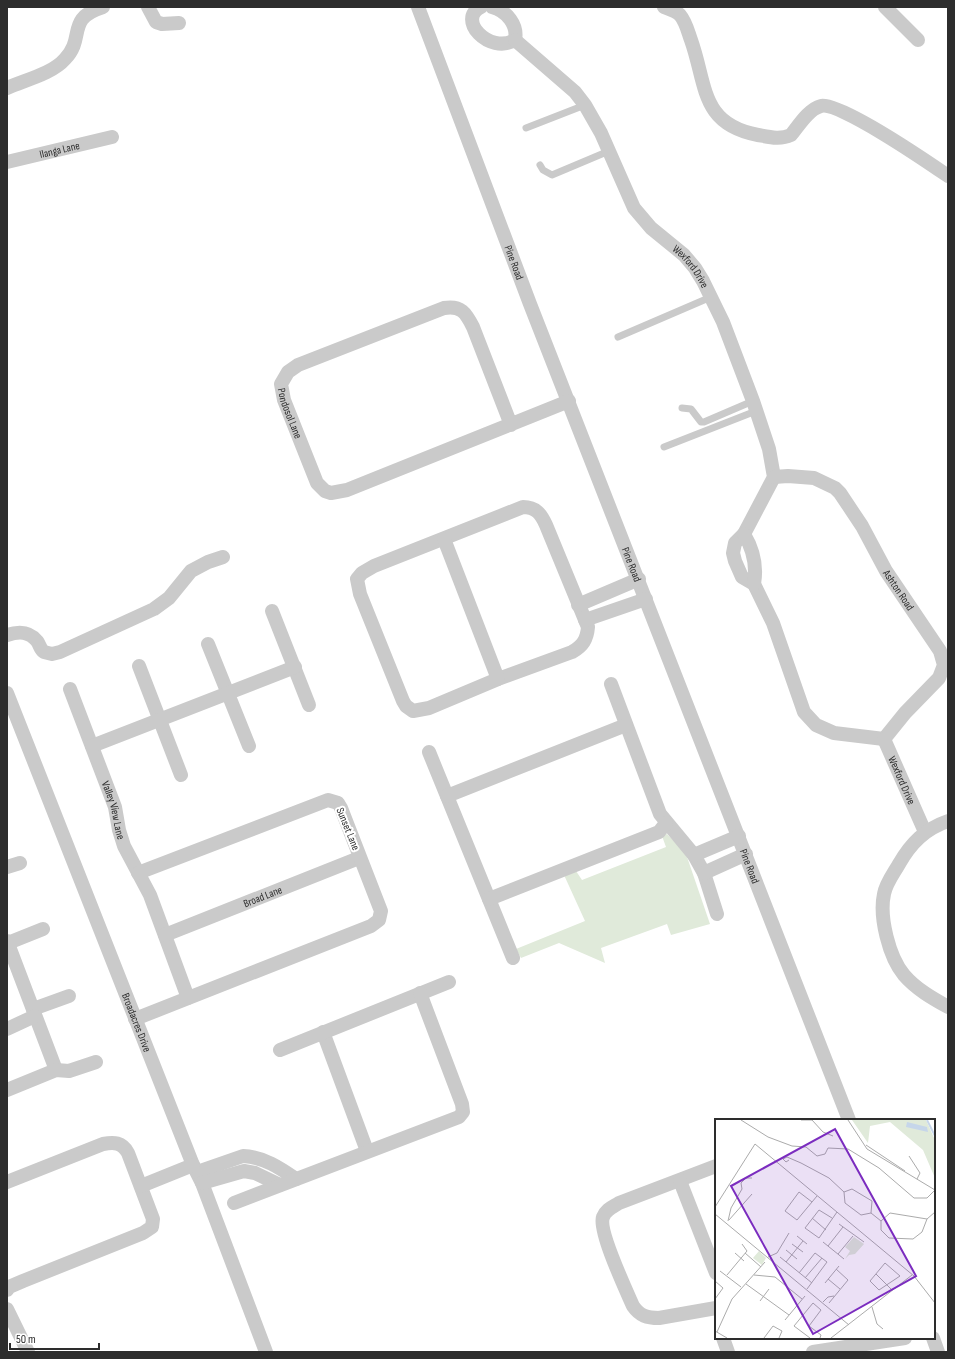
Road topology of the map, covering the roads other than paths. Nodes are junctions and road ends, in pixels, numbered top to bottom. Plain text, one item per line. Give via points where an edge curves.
1 (103, 7) edge
2 (148, 7) edge
3 (418, 7) edge
4 (481, 7) edge
5 (492, 7) edge
6 (664, 7) edge
7 (885, 7) edge
8 (179, 23) dead end
9 (515, 40) junction
10 (918, 40) dead end
11 (7, 88) edge
12 (585, 105) junction
13 (526, 128) dead end
14 (112, 137) dead end
15 (609, 151) junction
16 (7, 162) edge
17 (540, 165) dead end
18 (948, 176) edge
19 (711, 297) junction
20 (618, 337) dead end
21 (569, 401) junction
22 (755, 406) junction
23 (682, 408) dead end
24 (511, 424) junction
25 (664, 447) dead end
26 (774, 476) junction
27 (444, 539) junction
28 (223, 558) dead end
29 (639, 579) junction
30 (646, 599) junction
31 (578, 605) junction
32 (272, 611) dead end
33 (584, 620) junction
34 (7, 634) edge
35 (208, 644) dead end
36 (140, 666) dead end
37 (295, 667) junction
38 (498, 679) junction
39 (611, 684) dead end
40 (70, 689) dead end
41 (7, 694) edge
42 (228, 694) junction
43 (309, 705) dead end
44 (160, 721) junction
45 (626, 725) junction
46 (884, 738) junction
47 (92, 746) junction
48 (250, 746) dead end
49 (429, 752) dead end
50 (181, 774) dead end
51 (447, 796) junction
52 (948, 821) edge
53 (666, 823) junction
54 (925, 832) junction
55 (739, 836) junction
56 (746, 854) junction
57 (694, 855) junction
58 (360, 858) junction
59 (138, 873) junction
60 (704, 873) junction
61 (489, 899) junction
62 (717, 914) dead end
63 (43, 929) dead end
64 (165, 935) junction
65 (8, 942) edge
66 (513, 958) dead end
67 (449, 982) dead end
68 (420, 993) junction
69 (69, 996) dead end
70 (188, 998) junction
71 (948, 1007) edge
72 (34, 1013) junction
73 (135, 1019) junction
74 (7, 1029) edge
75 (323, 1032) junction
76 (280, 1050) dead end
77 (96, 1062) dead end
78 (56, 1070) junction
79 (7, 1090) edge
80 (849, 1119) edge
81 (367, 1151) junction
82 (715, 1166) edge
83 (197, 1173) junction
84 (296, 1179) junction
85 (680, 1181) junction
86 (7, 1182) edge
87 (280, 1185) junction
88 (141, 1186) junction
89 (234, 1203) dead end
90 (715, 1270) edge
91 (7, 1290) edge
92 (715, 1308) edge
93 (7, 1309) edge
94 (723, 1339) edge
95 (731, 1339) edge
96 (898, 1339) edge
97 (933, 1339) edge
98 (28, 1352) edge
99 (266, 1352) edge
100 (729, 1352) edge
101 (813, 1352) edge
102 (938, 1352) edge

1 - 11 street via 91,11 82,18 72,49 58,65
2 - 8 street via 156,22
3 - 21 street, Pine Road
4 - 9 street via 475,11 472,20 480,36 496,44 509,44
5 - 9 street via 508,17 516,30
6 - 18 street via 676,12 685,24 707,98 724,123 754,134 775,138 786,137 791,135 814,109 830,106 853,116
7 - 10 street
9 - 12 street, Wexford Drive via 575,92
12 - 13 lane
12 - 15 street, Wexford Drive
14 - 16 street, Ilanga Lane
15 - 17 lane via 552,175
15 - 19 street, Wexford Drive via 629,200 637,212 684,256 704,281
19 - 20 lane
19 - 22 street, Wexford Drive
21 - 24 street, Pondosol Lane
21 - 29 street, Pine Road
22 - 23 lane via 704,422 701,422 691,409
22 - 25 lane
22 - 26 street, Wexford Drive via 769,449
24 - 24 street, Pondosol Lane via 381,478 331,493 317,483 284,400 281,384 288,372 298,366 444,308 453,307 464,312 473,327
26 - 46 street via 744,534 735,543 733,553 742,577 754,584 773,624 799,701 809,719 820,728 834,734
26 - 46 street, Ashton Road via 814,478 840,493 862,526 886,571 940,651 944,665 939,678
27 - 31 street via 523,507 534,509 542,516
27 - 38 street
27 - 38 street via 368,569 357,579 360,594 403,701 409,709 416,711 428,708
28 - 34 street via 208,562 192,571 169,598 154,609 60,652 44,652 28,633
29 - 30 street, Pine Road
29 - 31 street
30 - 33 street
30 - 55 street, Pine Road
31 - 33 street
32 - 37 street
33 - 38 street via 588,627 587,634 578,649
35 - 42 street
36 - 44 street
37 - 42 street
37 - 43 street
39 - 45 street
40 - 47 street, Valley View Lane
41 - 73 street, Broadacres Drive
42 - 44 street
42 - 48 street
44 - 47 street
44 - 50 street
45 - 51 street
45 - 53 street via 660,814
46 - 54 street, Wexford Drive
47 - 59 street, Valley View Lane via 116,807 121,836
49 - 51 street
51 - 61 street
52 - 54 street
53 - 57 street
53 - 61 street via 659,832
54 - 71 street via 911,845 888,883 883,896 883,919 888,940 903,974 917,988
55 - 56 street, Pine Road
55 - 57 street
56 - 60 street
56 - 80 street, Pine Road
57 - 60 street
58 - 59 street, Sunset Lane via 341,808 338,803 328,800
58 - 64 street, Broad Lane
58 - 70 street, Sunset Lane via 380,906 377,923
59 - 64 street via 150,895
60 - 62 street
61 - 66 street
63 - 65 street
64 - 70 street
65 - 72 street
67 - 68 street
68 - 75 street
68 - 81 street via 463,1112 459,1117
69 - 72 street
70 - 73 street, Sunset Lane
72 - 74 street
72 - 78 street
73 - 83 street, Broadacres Drive
75 - 76 street
75 - 81 street
77 - 78 street via 69,1071
78 - 79 street
81 - 84 street
82 - 85 street
83 - 84 street via 243,1156 268,1162
83 - 87 street via 244,1171 255,1173
83 - 88 street
83 - 99 street, Broadacres Drive
84 - 87 street
85 - 90 street
85 - 92 street via 610,1208 604,1215 602,1227 638,1313 650,1318 659,1318
86 - 88 street via 103,1144 117,1143 126,1148
87 - 89 street
88 - 91 street via 153,1219 152,1227
93 - 98 street
94 - 100 street
95 - 100 street
96 - 101 street
97 - 102 street

